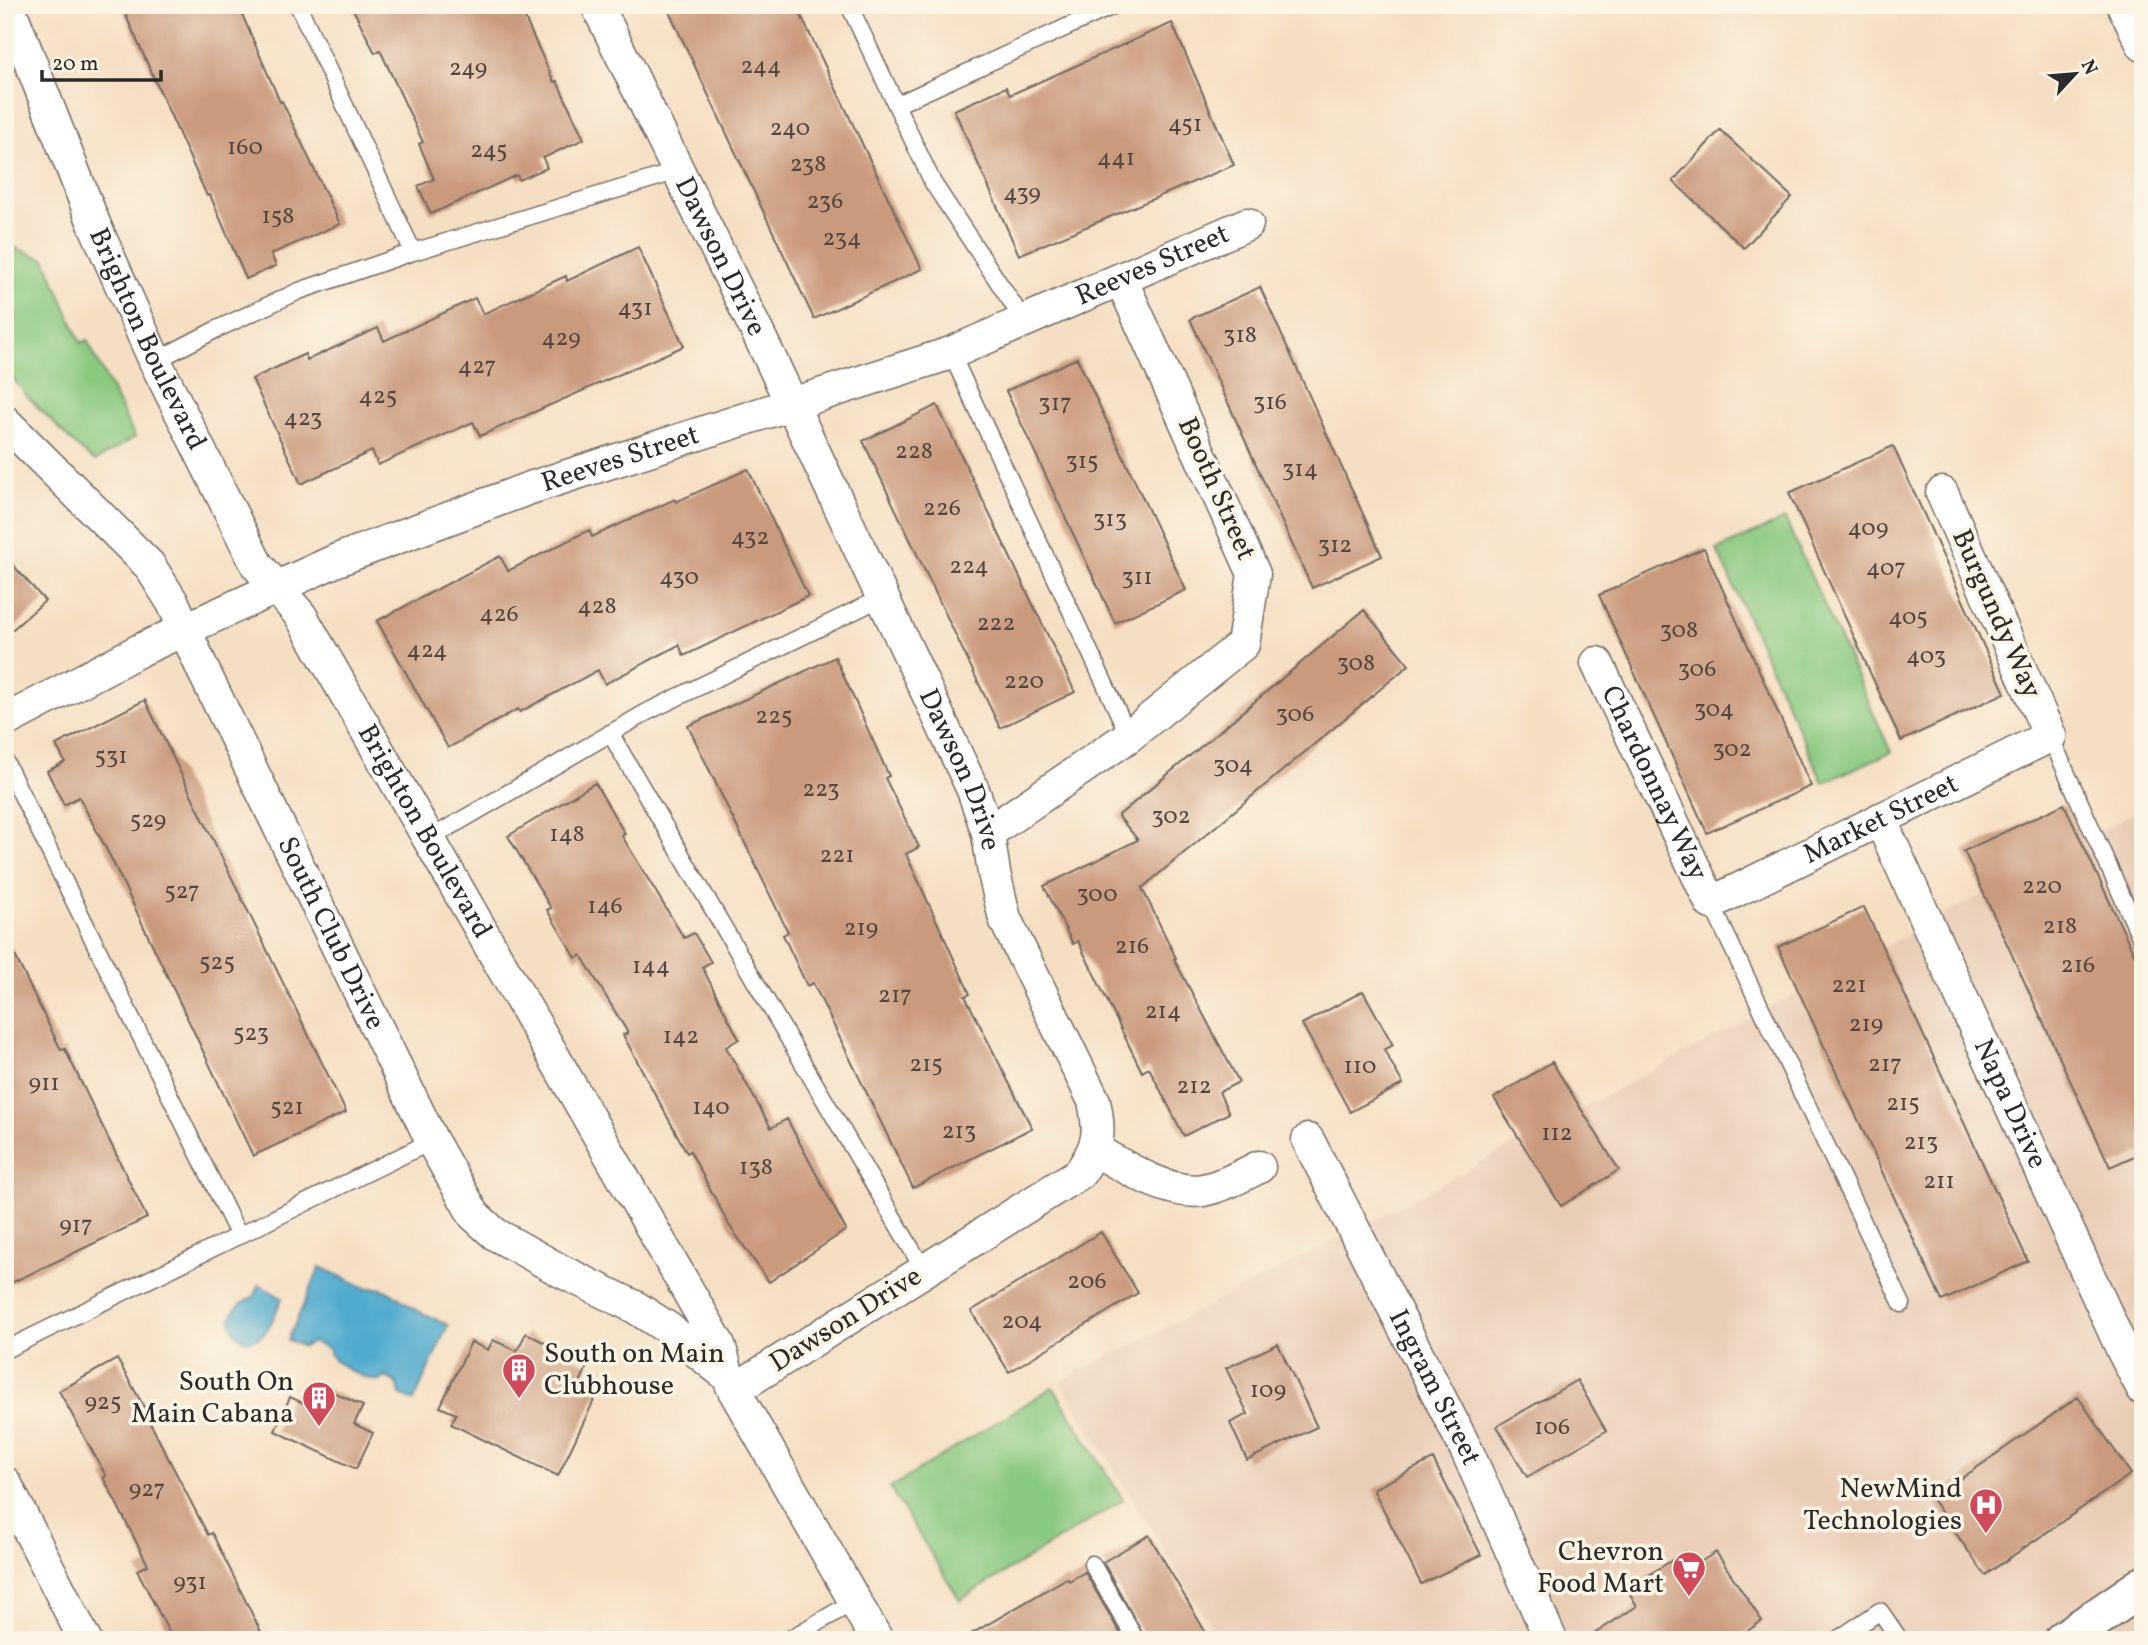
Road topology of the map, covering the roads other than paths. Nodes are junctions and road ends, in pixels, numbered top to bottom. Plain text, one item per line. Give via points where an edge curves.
1 (8, 5) edge
2 (299, 5) edge
3 (597, 5) edge
4 (849, 5) edge
5 (1115, 5) edge
6 (2123, 5) edge
7 (2143, 45) edge
8 (896, 105) junction
9 (678, 171) junction
10 (1247, 225) dead end
11 (413, 252) junction
12 (1121, 279) junction
13 (1024, 321) junction
14 (951, 353) junction
15 (155, 361) junction
16 (790, 404) junction
17 (5, 422) edge
18 (1942, 493) dead end
19 (275, 587) junction
20 (883, 597) junction
21 (184, 630) junction
22 (1597, 663) dead end
23 (5, 721) edge
24 (610, 733) junction
25 (1129, 736) junction
26 (2050, 736) junction
27 (5, 761) edge
28 (1880, 819) junction
29 (988, 833) junction
30 (429, 839) junction
31 (1711, 903) junction
32 (2143, 943) edge
33 (1308, 1140) dead end
34 (432, 1141) junction
35 (1095, 1150) junction
36 (1259, 1167) dead end
37 (239, 1236) junction
38 (925, 1272) junction
39 (1902, 1304) dead end
40 (5, 1350) edge
41 (729, 1381) junction
42 (2143, 1389) edge
43 (5, 1483) edge
44 (1092, 1564) dead end
45 (2143, 1586) edge
46 (855, 1601) junction
47 (85, 1640) edge
48 (788, 1640) edge
49 (877, 1640) edge
50 (1136, 1640) edge
51 (1551, 1640) edge
52 (1837, 1640) edge
53 (1900, 1640) edge
54 (2064, 1640) edge

1 - 15 street, Brighton Boulevard via 95,226
2 - 11 lane
3 - 9 street, Dawson Drive
4 - 8 lane
5 - 8 lane
6 - 7 street
8 - 13 lane via 933,183
9 - 11 lane
9 - 16 street, Dawson Drive
10 - 12 street, Reeves Street
11 - 15 lane via 299,291
12 - 13 street, Reeves Street
12 - 25 street, Booth Street via 1254,574 1243,644
13 - 14 street, Reeves Street
14 - 16 street, Reeves Street
14 - 25 lane
15 - 19 street, Brighton Boulevard via 257,565
16 - 19 street, Reeves Street via 530,488
16 - 20 street, Dawson Drive
17 - 21 street, South Club Drive via 149,565
18 - 26 street, Burgundy Way
19 - 21 street, Reeves Street
19 - 30 street, Brighton Boulevard via 301,616
20 - 24 lane
20 - 29 street, Dawson Drive via 973,790
21 - 23 street, Reeves Street
21 - 34 street, South Club Drive
22 - 31 street, Chardonnay Way
24 - 30 lane
24 - 38 lane
25 - 29 street, Booth Street
26 - 28 street, Market Street
26 - 32 lane
27 - 37 lane
28 - 31 street, Market Street
28 - 42 street, Napa Drive
29 - 35 street, Dawson Drive via 1005,919 1094,1101 1099,1128
30 - 41 street, Brighton Boulevard via 719,1345
31 - 39 lane
33 - 51 street, Ingram Street via 1467,1451
34 - 37 lane
34 - 41 street, South Club Drive via 474,1215 495,1234 635,1307 669,1329
35 - 36 street via 1136,1174 1200,1191
35 - 38 street, Dawson Drive via 1080,1172
37 - 40 lane
38 - 41 street, Dawson Drive
41 - 46 street, Brighton Boulevard
43 - 47 street
44 - 50 lane
45 - 54 main road
46 - 48 lane
46 - 49 street, Brighton Boulevard
52 - 53 lane via 1880,1611

